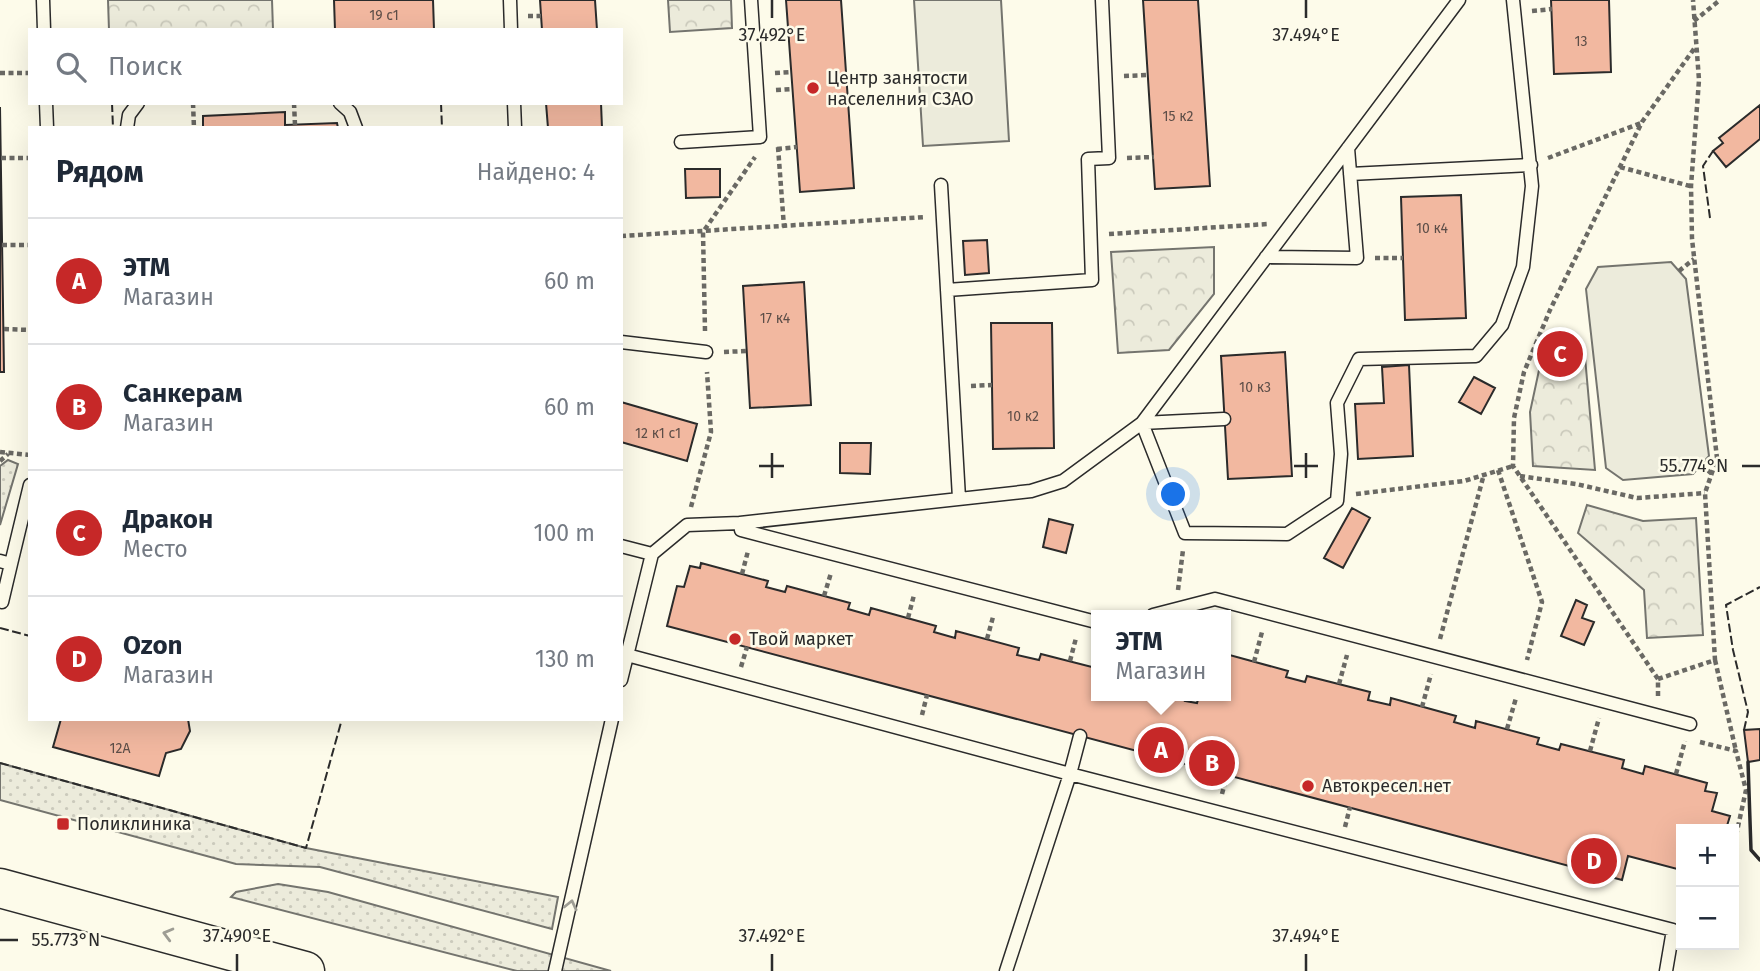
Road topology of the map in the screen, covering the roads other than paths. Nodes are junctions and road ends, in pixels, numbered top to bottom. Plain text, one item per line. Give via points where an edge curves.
1 (43, 0) edge
2 (510, 0) edge
3 (751, 0) edge
4 (1102, 0) edge
5 (1459, 0) edge
6 (1513, 0) edge
7 (44, 28) edge
8 (511, 28) edge
9 (47, 105) edge
10 (136, 105) edge
11 (343, 105) edge
12 (514, 105) edge
13 (47, 126) edge
14 (127, 126) edge
15 (355, 126) edge
16 (515, 126) edge
17 (681, 142) dead end
18 (1348, 148) junction
19 (1531, 164) junction
20 (1350, 174) junction
21 (941, 185) dead end
22 (1266, 257) junction
23 (947, 290) junction
24 (623, 342) edge
25 (706, 352) dead end
26 (1224, 419) dead end
27 (1142, 423) junction
28 (28, 491) edge
29 (959, 498) junction
30 (740, 523) junction
31 (623, 547) edge
32 (652, 554) junction
33 (5, 563) edge
34 (0, 587) edge
35 (1176, 610) edge
36 (1091, 621) edge
37 (627, 655) junction
38 (623, 672) edge
39 (612, 721) edge
40 (1690, 724) road end
41 (1080, 736) dead end
42 (1070, 774) junction
43 (0, 888) edge
44 (305, 971) edge
45 (555, 971) edge
46 (1006, 971) edge
47 (1666, 971) edge

1 - 7 lane
2 - 8 lane
3 - 17 lane via 760,137
4 - 23 lane via 1109,158 1088,159 1092,280
5 - 18 lane
6 - 19 lane
9 - 13 lane
10 - 14 lane
11 - 15 lane
12 - 16 lane
18 - 20 lane
18 - 22 lane
19 - 20 lane
19 - 27 lane via 1523,267 1502,325 1476,356 1359,359 1337,403 1341,454 1337,501 1287,534 1185,533
20 - 22 lane via 1357,258
21 - 23 lane
22 - 27 lane
23 - 29 lane
24 - 25 lane
26 - 27 lane
27 - 29 lane via 1063,481 1031,491
28 - 33 lane
29 - 30 lane
30 - 32 lane via 687,525
30 - 36 lane via 741,530
31 - 32 lane
32 - 37 lane
33 - 34 lane via 2,602
35 - 40 lane via 1215,598
37 - 38 lane
37 - 42 lane
45 -> 39 lane
41 - 42 lane
42 - 46 lane
42 - 47 lane via 1673,930
44 -> 43 main road

